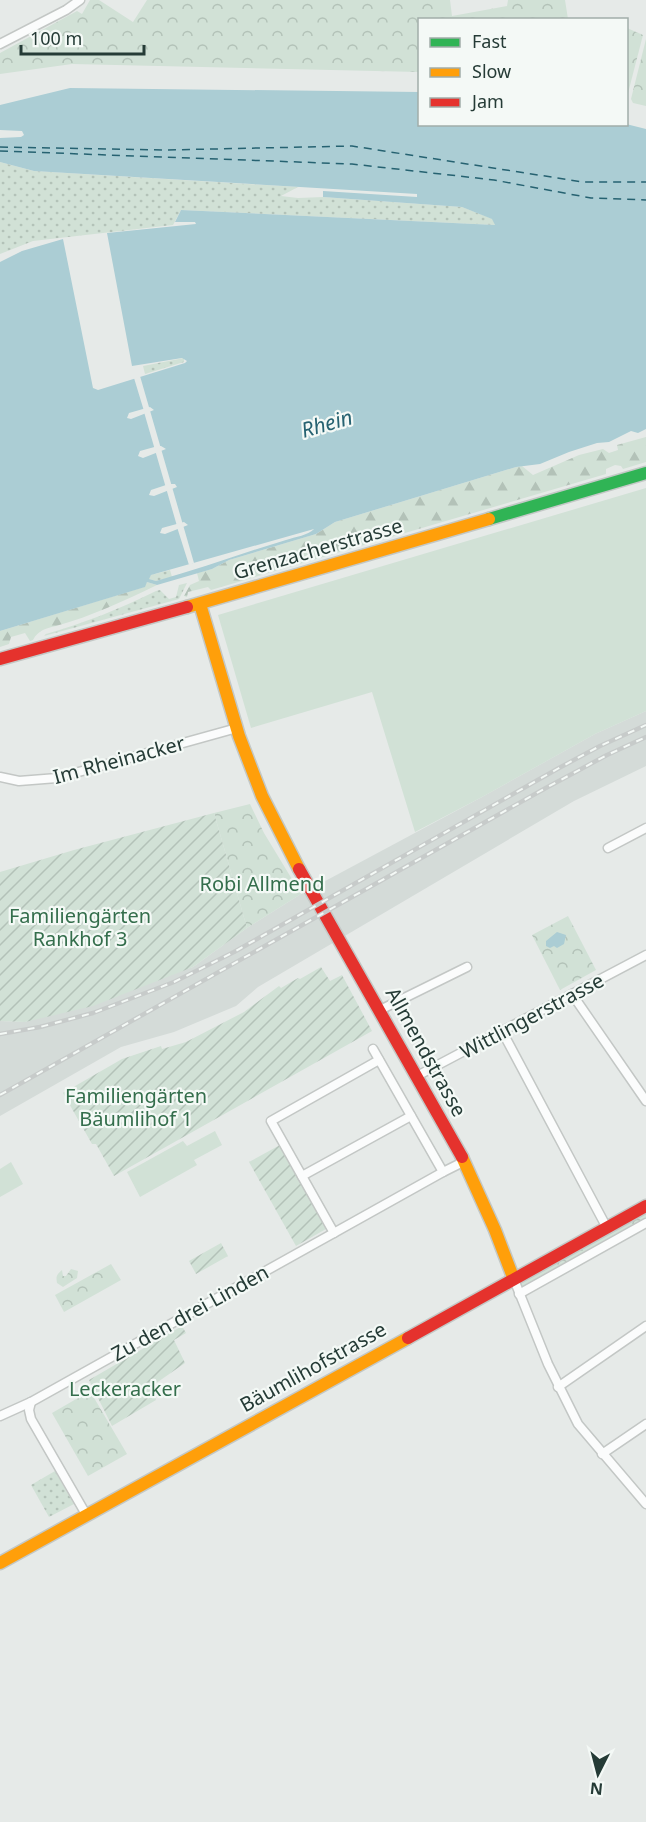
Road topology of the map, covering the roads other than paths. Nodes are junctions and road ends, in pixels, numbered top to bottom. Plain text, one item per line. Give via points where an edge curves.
1 (80, 0) edge
2 (0, 44) edge
3 (646, 472) edge
4 (200, 604) junction
5 (0, 659) edge
6 (237, 728) junction
7 (0, 777) edge
8 (646, 828) edge
9 (608, 848) dead end
10 (646, 955) edge
11 (467, 967) dead end
12 (572, 994) junction
13 (380, 1010) junction
14 (502, 1031) junction
15 (373, 1049) dead end
16 (379, 1060) junction
17 (417, 1076) junction
18 (646, 1101) edge
19 (411, 1116) junction
20 (463, 1162) junction
21 (443, 1172) junction
22 (302, 1176) junction
23 (646, 1206) edge
24 (646, 1224) edge
25 (607, 1228) junction
26 (334, 1233) junction
27 (513, 1278) junction
28 (519, 1294) junction
29 (646, 1326) edge
30 (558, 1387) junction
31 (31, 1402) junction
32 (0, 1416) edge
33 (646, 1424) edge
34 (602, 1454) junction
35 (646, 1504) edge
36 (87, 1516) junction
37 (0, 1563) edge

1 - 2 street
3 - 4 main road, Grenzacherstrasse
4 - 5 main road, Grenzacherstrasse
4 - 6 main road, Allmendstrasse
6 - 7 street, Im Rheinacker via 57,778 19,781
6 - 13 main road, Allmendstrasse via 278,830
8 - 9 street
10 - 12 street, Wittlingerstrasse
11 - 13 street
12 - 14 street, Wittlingerstrasse
12 - 18 street
13 - 17 main road, Allmendstrasse
14 - 17 street, Wittlingerstrasse
14 - 25 street
15 - 16 street
16 - 19 street
16 - 22 street via 271,1121
17 - 20 main road, Allmendstrasse
19 - 21 street
19 - 22 street
20 - 21 street, Zu den drei Linden
20 - 27 main road, Allmendstrasse
21 - 26 street, Zu den drei Linden
22 - 26 street
23 - 25 main road, Bäumlihofstrasse
24 - 28 street
25 - 27 main road, Bäumlihofstrasse
26 - 31 street, Zu den drei Linden
27 - 28 street, Allmendstrasse
27 - 36 main road, Bäumlihofstrasse
28 - 30 street, Allmendstrasse
29 - 30 street
30 - 34 street, Allmendstrasse via 578,1424
31 - 32 street, Zu den drei Linden
31 - 36 street via 31,1419
33 - 34 street
34 - 35 street, Allmendstrasse
36 - 37 main road, Bäumlihofstrasse

